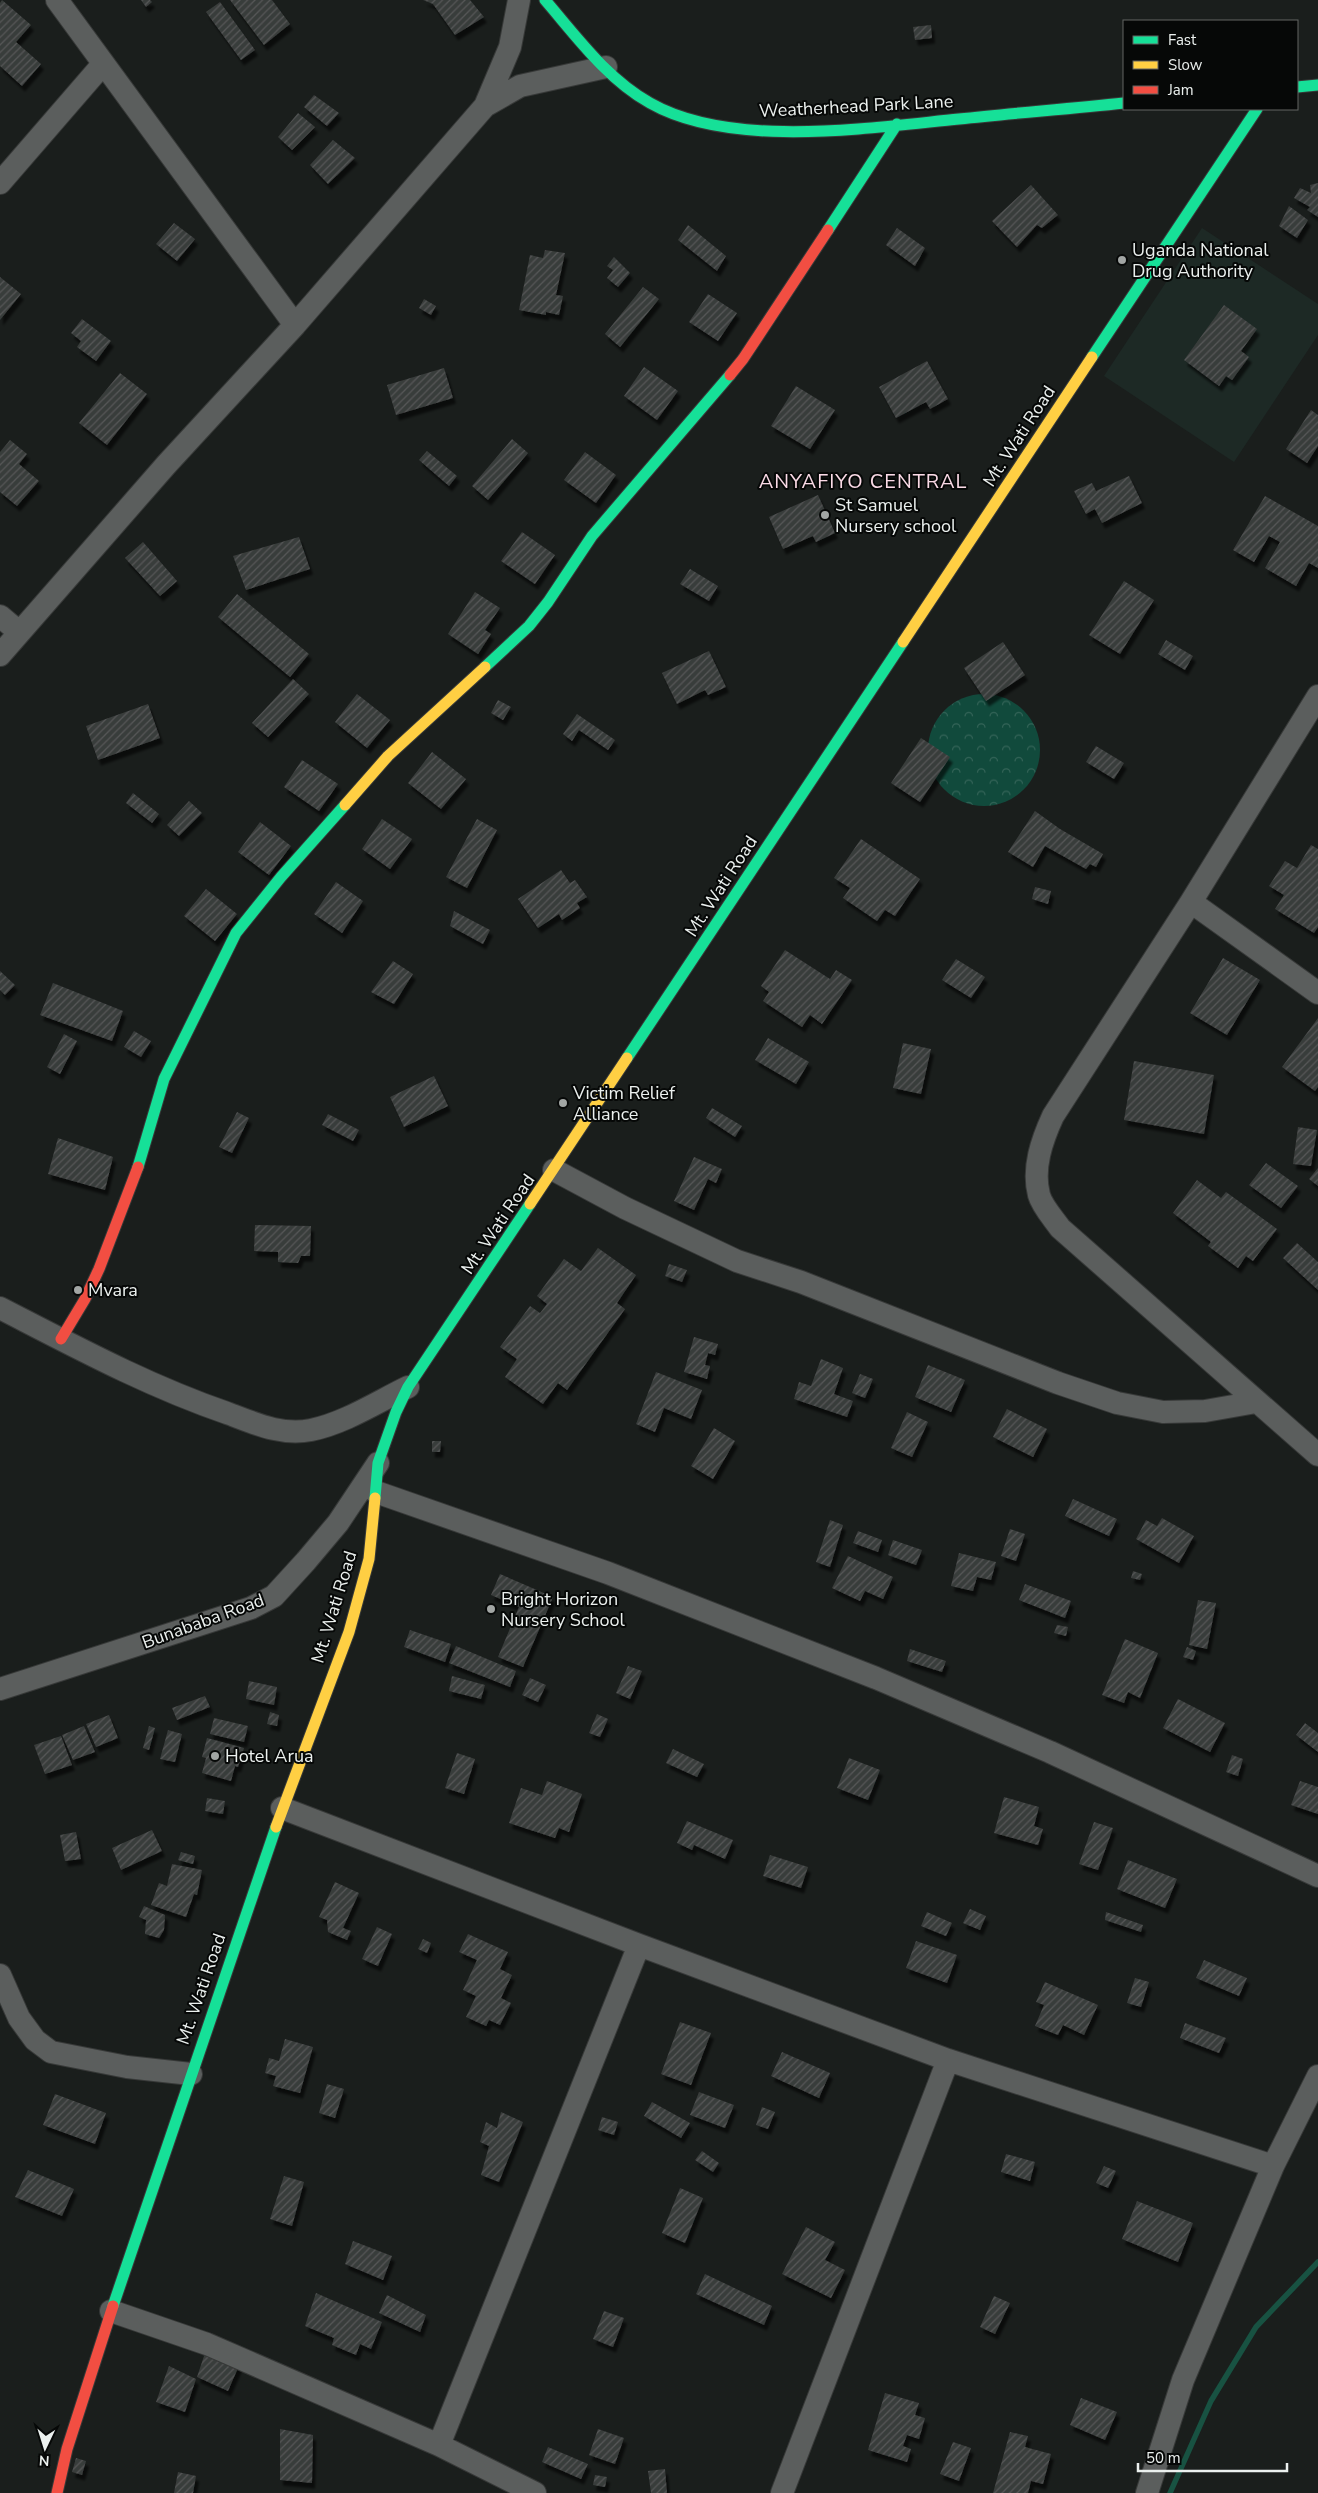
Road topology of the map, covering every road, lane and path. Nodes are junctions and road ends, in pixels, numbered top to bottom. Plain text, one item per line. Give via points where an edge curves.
1 (57, 0) edge
2 (520, 0) edge
3 (545, 0) edge
4 (103, 64) junction
5 (606, 67) junction
6 (1318, 85) edge
7 (1298, 87) edge
8 (1123, 103) edge
9 (485, 106) junction
10 (1256, 110) edge
11 (897, 124) junction
12 (0, 183) edge
13 (295, 324) junction
14 (0, 616) edge
15 (18, 632) junction
16 (0, 655) edge
17 (1318, 696) edge
18 (1192, 902) junction
19 (1318, 993) edge
20 (554, 1170) junction
21 (0, 1308) edge
22 (61, 1339) junction
23 (408, 1387) junction
24 (1256, 1402) junction
25 (1318, 1455) edge
26 (378, 1463) junction
27 (376, 1492) junction
28 (0, 1689) edge
29 (282, 1808) junction
30 (1318, 1876) edge
31 (639, 1945) junction
32 (0, 1975) edge
33 (948, 2060) junction
34 (190, 2074) junction
35 (1318, 2076) edge
36 (1274, 2166) junction
37 (111, 2311) junction
38 (439, 2445) junction
39 (57, 2493) edge
40 (535, 2493) edge
41 (782, 2493) edge
42 (1146, 2493) edge

1 - 4 street
2 - 9 street via 510,47
3 - 5 street, Weatherhead Park Lane
4 - 12 street
4 - 13 street
5 - 9 street via 520,86
5 - 11 street, Weatherhead Park Lane via 649,102 673,114 706,124 738,129 804,130
6 - 7 street
8 - 11 street, Weatherhead Park Lane
9 - 13 street
10 - 20 street, Mt. Wati Road
11 - 22 street via 743,359 592,536 529,626 388,756 240,926 164,1078 140,1161 99,1269
13 - 15 street
14 - 15 street
15 - 16 street
17 - 18 street
18 - 19 street
18 - 24 street via 1053,1116 1042,1139 1037,1162 1039,1195 1060,1228
20 - 23 street, Mt. Wati Road
20 - 24 street via 737,1261 1118,1403 1163,1412 1204,1412
21 - 22 street
22 - 23 street via 179,1397 276,1431 310,1430 340,1420
23 - 26 street, Mt. Wati Road
24 - 25 street
26 - 27 street, Mt. Wati Road
26 - 28 street, Bunababa Road via 338,1523 274,1596 251,1608
27 - 29 street, Mt. Wati Road via 369,1559 349,1632
27 - 30 street via 608,1573 876,1678 1050,1752
29 - 31 street
29 - 34 street, Mt. Wati Road
31 - 33 street
31 - 38 street
32 - 34 street via 20,2018 35,2040 51,2052 127,2067
33 - 36 street
33 - 41 street
34 - 37 street, Mt. Wati Road
35 - 36 street
36 - 42 street via 1183,2380
37 - 38 street via 207,2344
37 - 39 street, Mt. Wati Road via 67,2449
38 - 40 street

